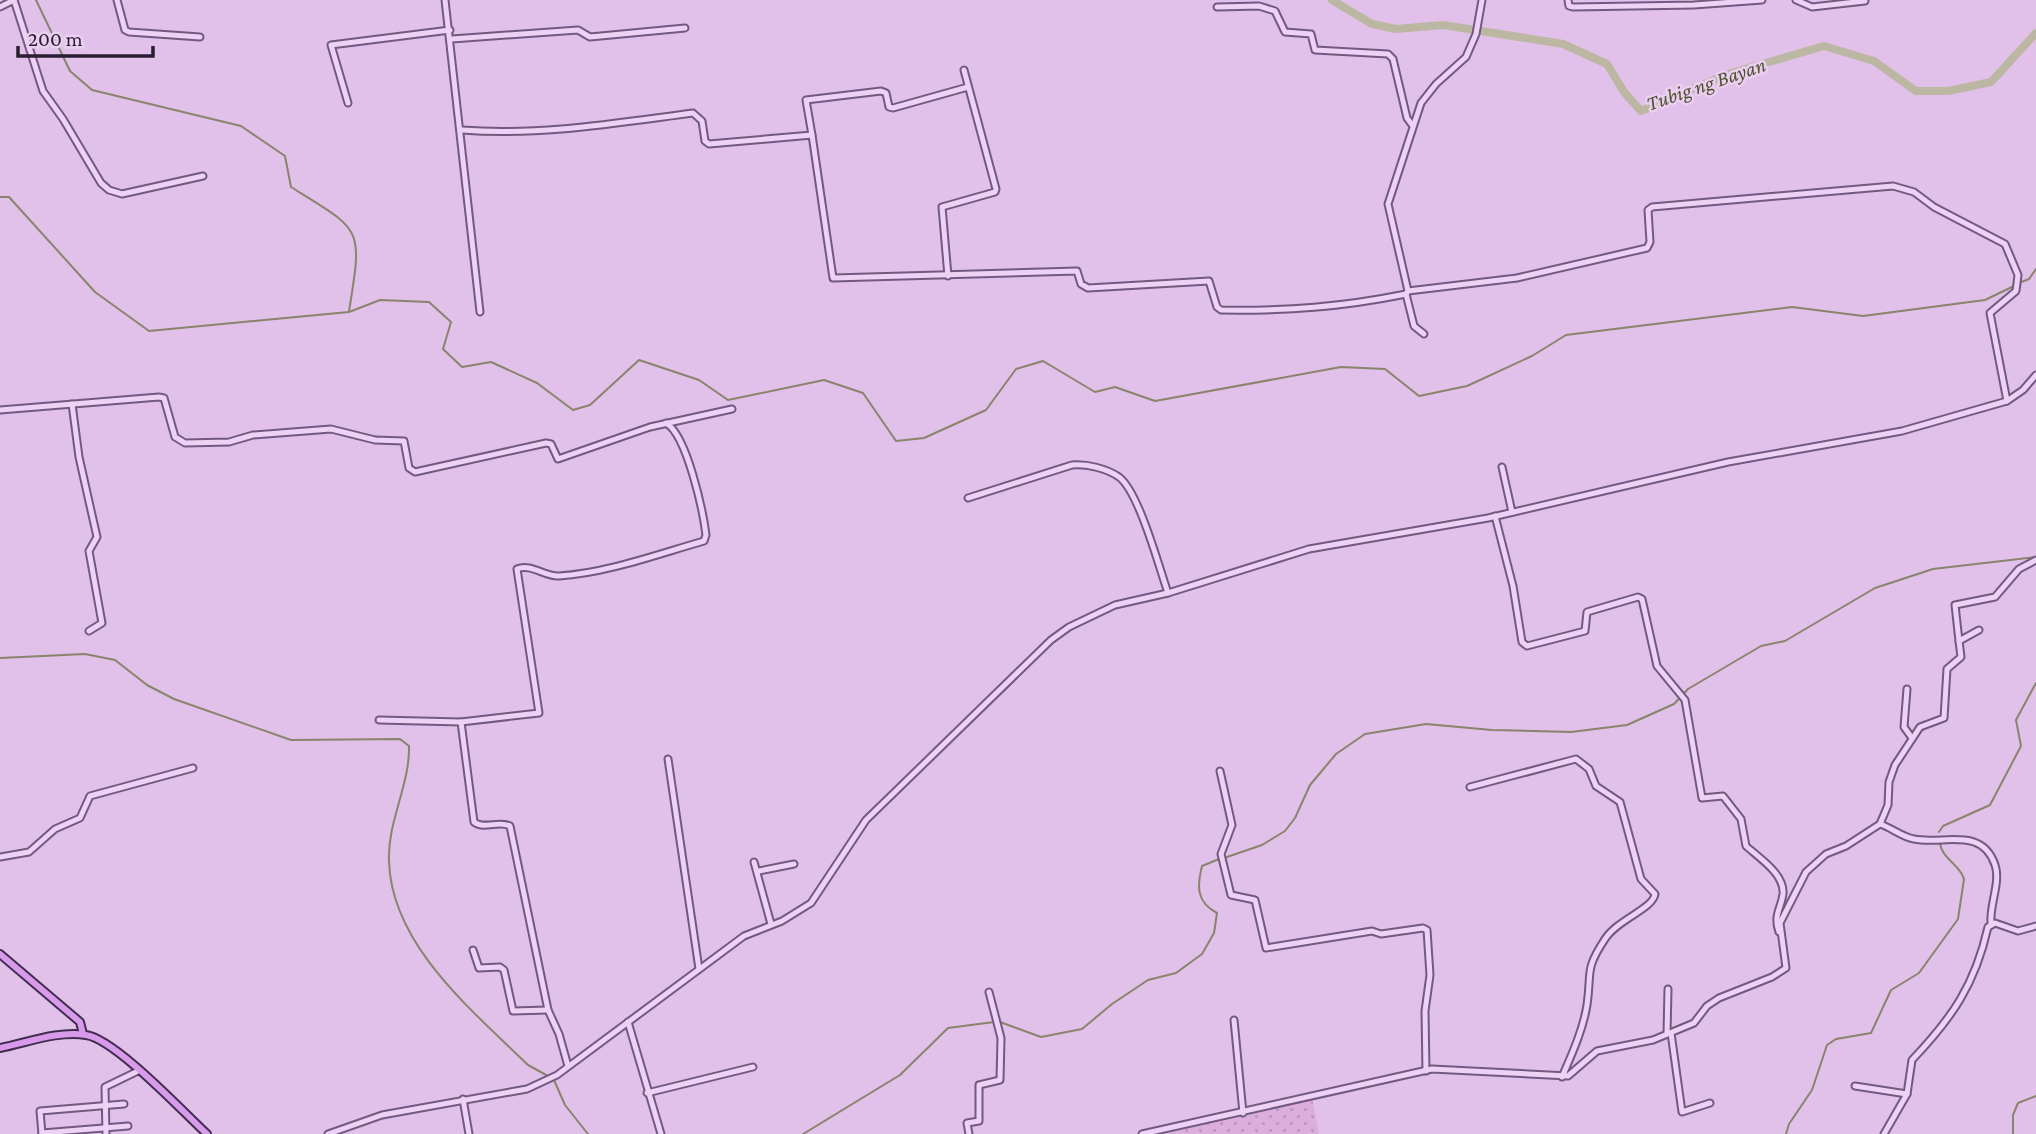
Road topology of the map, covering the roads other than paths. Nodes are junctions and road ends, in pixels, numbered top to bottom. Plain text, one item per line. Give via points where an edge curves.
1 (14, 0) edge
2 (117, 0) edge
3 (445, 0) edge
4 (1482, 0) edge
5 (1568, 0) edge
6 (1762, 0) edge
7 (1796, 0) edge
8 (1864, 1) edge
9 (0, 6) edge
10 (1217, 7) dead end
11 (685, 28) dead end
12 (450, 30) junction
13 (200, 37) dead end
14 (452, 39) junction
15 (964, 70) dead end
16 (968, 87) junction
17 (348, 103) dead end
18 (1413, 126) junction
19 (462, 130) junction
20 (812, 135) junction
21 (202, 176) dead end
22 (948, 276) junction
23 (1407, 292) junction
24 (480, 312) dead end
25 (1424, 334) dead end
26 (2036, 374) edge
27 (2007, 401) junction
28 (72, 404) junction
29 (732, 409) dead end
30 (0, 410) edge
31 (666, 423) junction
32 (1502, 467) dead end
33 (968, 498) dead end
34 (1512, 512) junction
35 (1495, 516) junction
36 (2036, 560) edge
37 (1168, 593) junction
38 (1979, 630) dead end
39 (89, 631) dead end
40 (1959, 641) junction
41 (1907, 689) dead end
42 (379, 720) dead end
43 (461, 722) junction
44 (1912, 738) junction
45 (668, 759) dead end
46 (193, 768) dead end
47 (1220, 771) dead end
48 (1470, 787) dead end
49 (1880, 824) junction
50 (0, 858) edge
51 (754, 862) dead end
52 (794, 864) dead end
53 (759, 871) junction
54 (771, 924) junction
55 (1991, 924) junction
56 (2036, 926) edge
57 (1782, 942) junction
58 (473, 950) dead end
59 (0, 954) edge
60 (699, 969) junction
61 (1668, 989) dead end
62 (989, 992) dead end
63 (548, 1010) junction
64 (1234, 1020) dead end
65 (628, 1022) junction
66 (83, 1034) junction
67 (1669, 1034) junction
68 (0, 1048) edge
69 (568, 1066) junction
70 (753, 1067) dead end
71 (138, 1071) junction
72 (1426, 1071) junction
73 (1562, 1077) junction
74 (1855, 1086) dead end
75 (647, 1093) junction
76 (1907, 1094) junction
77 (463, 1099) junction
78 (1710, 1102) dead end
79 (124, 1104) dead end
80 (105, 1106) junction
81 (1243, 1113) junction
82 (128, 1126) dead end
83 (106, 1131) edge
84 (42, 1134) edge
85 (207, 1134) edge
86 (328, 1134) edge
87 (469, 1134) edge
88 (661, 1134) edge
89 (969, 1134) edge
90 (1142, 1134) edge
91 (1884, 1134) edge

1 - 9 street
1 - 21 street via 43,91 101,183 122,194
2 - 13 street via 129,32
3 - 12 street
4 - 18 street via 1466,57 1421,103
5 - 6 street via 1573,7 1614,8
7 - 8 street via 1812,7
10 - 18 street via 1259,6 1275,11 1285,32 1311,34 1315,50 1388,54
11 - 14 street via 590,37 578,30
12 - 14 street
12 - 17 street via 331,45
14 - 19 street
15 - 16 street
16 - 20 street via 893,108 881,91 806,100
16 - 22 street via 996,189 942,207
18 - 23 street via 1388,204
19 - 20 street via 497,133 589,127 692,113 702,121 709,144
19 - 24 street
20 - 22 street via 833,278
22 - 23 street via 1077,271 1081,284 1088,288 1203,280 1212,284 1221,310 1289,312
23 - 25 street via 1414,326
23 - 27 street via 1517,278 1647,248 1647,210 1652,207 1893,186 1914,192 2005,244 2018,275 2016,291 1990,313
26 - 27 street
27 - 34 street via 1902,431 1728,462
28 - 30 street
28 - 31 street via 164,398 175,437 185,443 331,429 375,440 400,438 409,468 415,472 546,443 558,459
28 - 39 street via 97,537 89,551 102,623
29 - 31 street
31 - 43 street via 673,428 687,461 704,541 582,573 552,576 525,566 517,569 540,710 530,716
32 - 34 street
33 - 37 street via 1072,465 1108,471 1121,478 1142,515
34 - 35 street
35 - 37 street via 1309,549
35 - 57 street via 1522,642 1527,646 1586,631 1587,612 1642,599 1657,666 1685,700 1702,797 1723,796 1741,819 1746,846 1764,859 1782,887 1775,914
36 - 40 street via 2019,569 1995,597 1955,605
37 - 54 street via 1115,605 1051,640 866,820 811,903
38 - 40 street
40 - 44 street via 1961,657 1947,669 1944,718 1920,727
41 - 44 street via 1904,727
42 - 43 street
43 - 63 street via 474,822 507,824 512,831
44 - 49 street via 1892,773
45 - 60 street
46 - 50 street via 90,796 80,818 55,829 29,852
47 - 72 street via 1232,825 1221,854 1231,895 1255,900 1266,947 1372,931 1427,930
48 - 73 street via 1576,758 1589,769 1596,786 1620,802 1641,878 1655,894 1650,906 1613,926 1590,962 1587,1005
49 - 55 street via 1918,840 1955,838 1978,844 1995,865
49 - 57 street via 1811,865 1782,916
51 - 53 street
52 - 53 street
53 - 54 street
54 - 60 street via 744,936
55 - 56 street via 2018,931
55 - 76 street via 1966,993 1912,1060
57 - 67 street via 1786,968 1719,998 1695,1023
58 - 63 street via 479,968 504,970 513,1011
59 - 66 main road via 80,1022
60 - 65 street
61 - 67 street
62 - 89 street via 1002,1038 1000,1080 979,1085 981,1115 979,1121 967,1123
63 - 69 street
64 - 81 street
65 - 69 street
65 - 75 street
66 - 68 main road
66 - 71 main road via 99,1040
67 - 73 street via 1597,1051
67 - 78 street via 1682,1112
69 - 77 street via 527,1088
70 - 75 street
71 - 80 street via 108,1083
71 - 85 main road
72 - 73 street via 1445,1068
72 - 81 street
74 - 76 street
75 - 88 street
76 - 91 street
77 - 86 street via 382,1115
77 - 87 street
79 - 80 street
80 - 83 street
80 - 84 street via 40,1111
81 - 90 street
82 - 83 street
83 - 84 street

